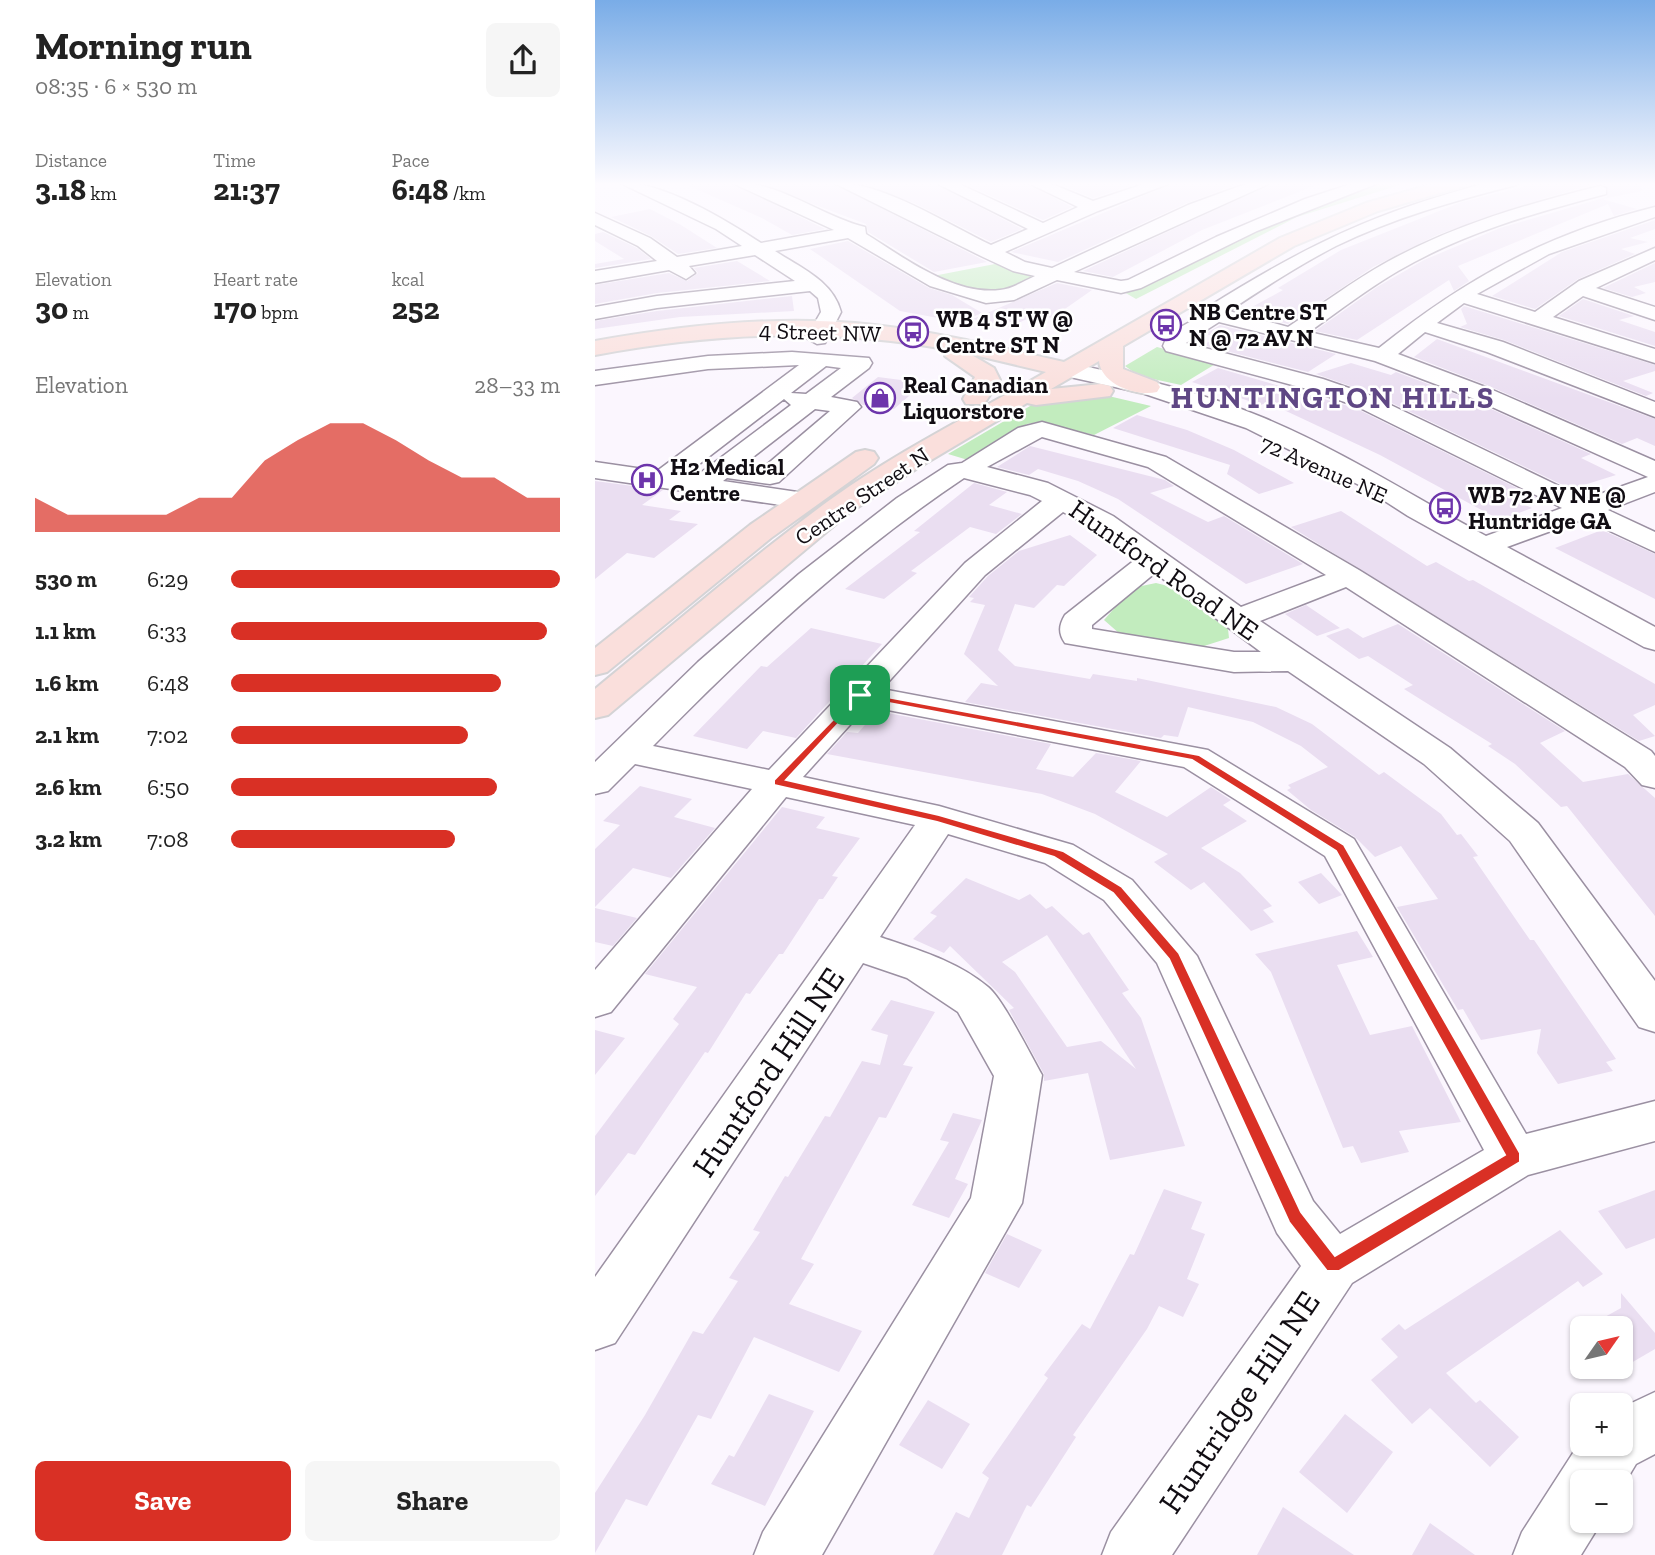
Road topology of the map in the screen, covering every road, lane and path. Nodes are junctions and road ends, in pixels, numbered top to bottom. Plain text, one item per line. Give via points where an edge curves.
1 (662, 255) edge
2 (724, 255) edge
3 (769, 255) edge
4 (890, 255) edge
5 (992, 255) edge
6 (1093, 255) edge
7 (1190, 255) edge
8 (1235, 255) edge
9 (1266, 255) edge
10 (1311, 255) edge
11 (1414, 255) edge
12 (1531, 255) edge
13 (1590, 255) edge
14 (1651, 255) edge
15 (674, 264) junction
16 (1624, 266) junction
17 (1051, 274) junction
18 (1655, 276) edge
19 (595, 277) edge
20 (814, 285) junction
21 (1580, 289) junction
22 (714, 295) junction
23 (1460, 295) junction
24 (1149, 302) junction
25 (1126, 308) dead end
26 (595, 313) edge
27 (1655, 314) edge
28 (1217, 315) junction
29 (1539, 318) junction
30 (1420, 324) junction
31 (1293, 333) junction
32 (821, 342) junction
33 (1112, 345) junction
34 (595, 348) edge
35 (956, 356) junction
36 (1383, 356) junction
37 (1655, 356) edge
38 (595, 358) edge
39 (1050, 366) junction
40 (595, 378) edge
41 (1148, 387) junction
42 (1101, 391) junction
43 (773, 396) junction
44 (975, 399) junction
45 (809, 401) junction
46 (1007, 405) junction
47 (1655, 410) edge
48 (595, 470) edge
49 (970, 470) junction
50 (1655, 471) edge
51 (712, 477) junction
52 (663, 479) junction
53 (1655, 483) edge
54 (1062, 499) junction
55 (801, 500) junction
56 (1418, 510) junction
57 (1588, 510) junction
58 (1655, 543) edge
59 (1487, 545) junction
60 (1154, 559) junction
61 (1349, 576) junction
62 (1238, 619) junction
63 (1655, 640) edge
64 (1295, 661) junction
65 (595, 665) edge
66 (860, 695) junction
67 (598, 702) edge
68 (627, 751) junction
69 (1655, 777) edge
70 (778, 782) junction
71 (595, 783) edge
72 (939, 818) junction
73 (855, 945) junction
74 (595, 1000) edge
75 (1655, 1014) edge
76 (1655, 1122) edge
77 (1514, 1158) junction
78 (1333, 1266) junction
79 (595, 1324) edge
80 (1655, 1422) edge
81 (1633, 1434) edge
82 (1570, 1514) edge
83 (786, 1555) edge
84 (1134, 1555) edge
85 (1545, 1555) edge

1 - 15 street
2 - 15 street
3 - 20 street
4 - 17 street via 933,280 985,297 1007,296
5 - 17 street
6 - 17 street
7 - 17 street via 1127,286 1104,286
8 - 24 main road, Centre Street N
9 - 33 main road, Centre Street N
10 - 28 street via 1215,311
11 - 31 street
12 - 23 street
13 - 16 street
14 - 16 street
15 - 19 street
15 - 22 street
16 - 18 street
16 - 21 street
20 - 22 street
20 - 32 street via 827,296 831,312
21 - 27 street
21 - 29 street
22 - 26 street
23 - 29 street
23 - 30 street
24 - 25 main road
24 - 39 main road, Centre Street N
28 - 31 street
28 - 57 street via 1176,339 1174,346 1364,401
29 - 37 street
30 - 36 street
30 - 47 street via 1495,347
31 - 36 street
32 - 34 main road, 4 Street NW via 702,333
32 - 35 main road, 4 Street NW via 883,344
32 - 38 main road, 4 Street NW via 717,341
32 - 39 main road, 4 Street NW via 889,334
32 - 40 street via 772,357 701,361
32 - 43 street
32 - 45 street via 861,363
33 - 39 main road, Centre Street N
33 - 41 main road via 1108,366 1115,376
35 - 39 main road, 4 Street NW
35 - 44 main road via 986,373 988,380
36 - 50 street via 1480,393
39 - 41 street, 72 Avenue NE
39 - 42 street, 72 Avenue NE
39 - 44 main road, Centre Street N
39 - 46 main road, Centre Street N
41 - 56 street, 72 Avenue NE via 1265,428 1372,481
42 - 46 main road via 1051,394
42 - 56 street, 72 Avenue NE via 1221,424
43 - 45 street
43 - 52 street
44 - 55 main road, Centre Street N via 873,453
45 - 51 street
45 - 51 street via 849,407 770,476
46 - 67 main road, Centre Street N via 839,507
48 - 52 street
49 - 54 street, Huntford Road NE
49 - 61 street via 1027,433 1042,429 1103,445 1157,462
49 - 68 street via 957,471 907,504 810,580
51 - 52 street
51 - 55 street
53 - 57 street
54 - 60 street, Huntford Road NE
54 - 66 street via 975,569
55 - 65 main road, Centre Street N
56 - 59 street, 72 Avenue NE
57 - 58 street
57 - 59 street
59 - 63 street, 72 Avenue NE
60 - 62 street, Huntford Road NE
60 - 64 street via 1076,622 1076,636 1234,662
61 - 62 lane
61 - 69 street via 1638,759
62 - 64 street, Huntford Road NE
64 - 75 street, Huntford Road NE via 1437,756 1524,832
66 - 70 street
66 - 77 street via 1195,758 1340,848
68 - 70 street
68 - 71 street
70 - 72 street
70 - 74 street
72 - 73 street, Huntford Hill NE
72 - 78 street via 1059,854 1118,890 1175,956 1295,1217
73 - 79 street, Huntford Hill NE
73 - 83 street via 922,967 974,1000 1018,1075 996,1203
76 - 77 street, Huntridge Hill NE
77 - 78 street, Huntridge Hill NE
78 - 84 street, Huntridge Hill NE
80 - 81 street
82 - 85 street

